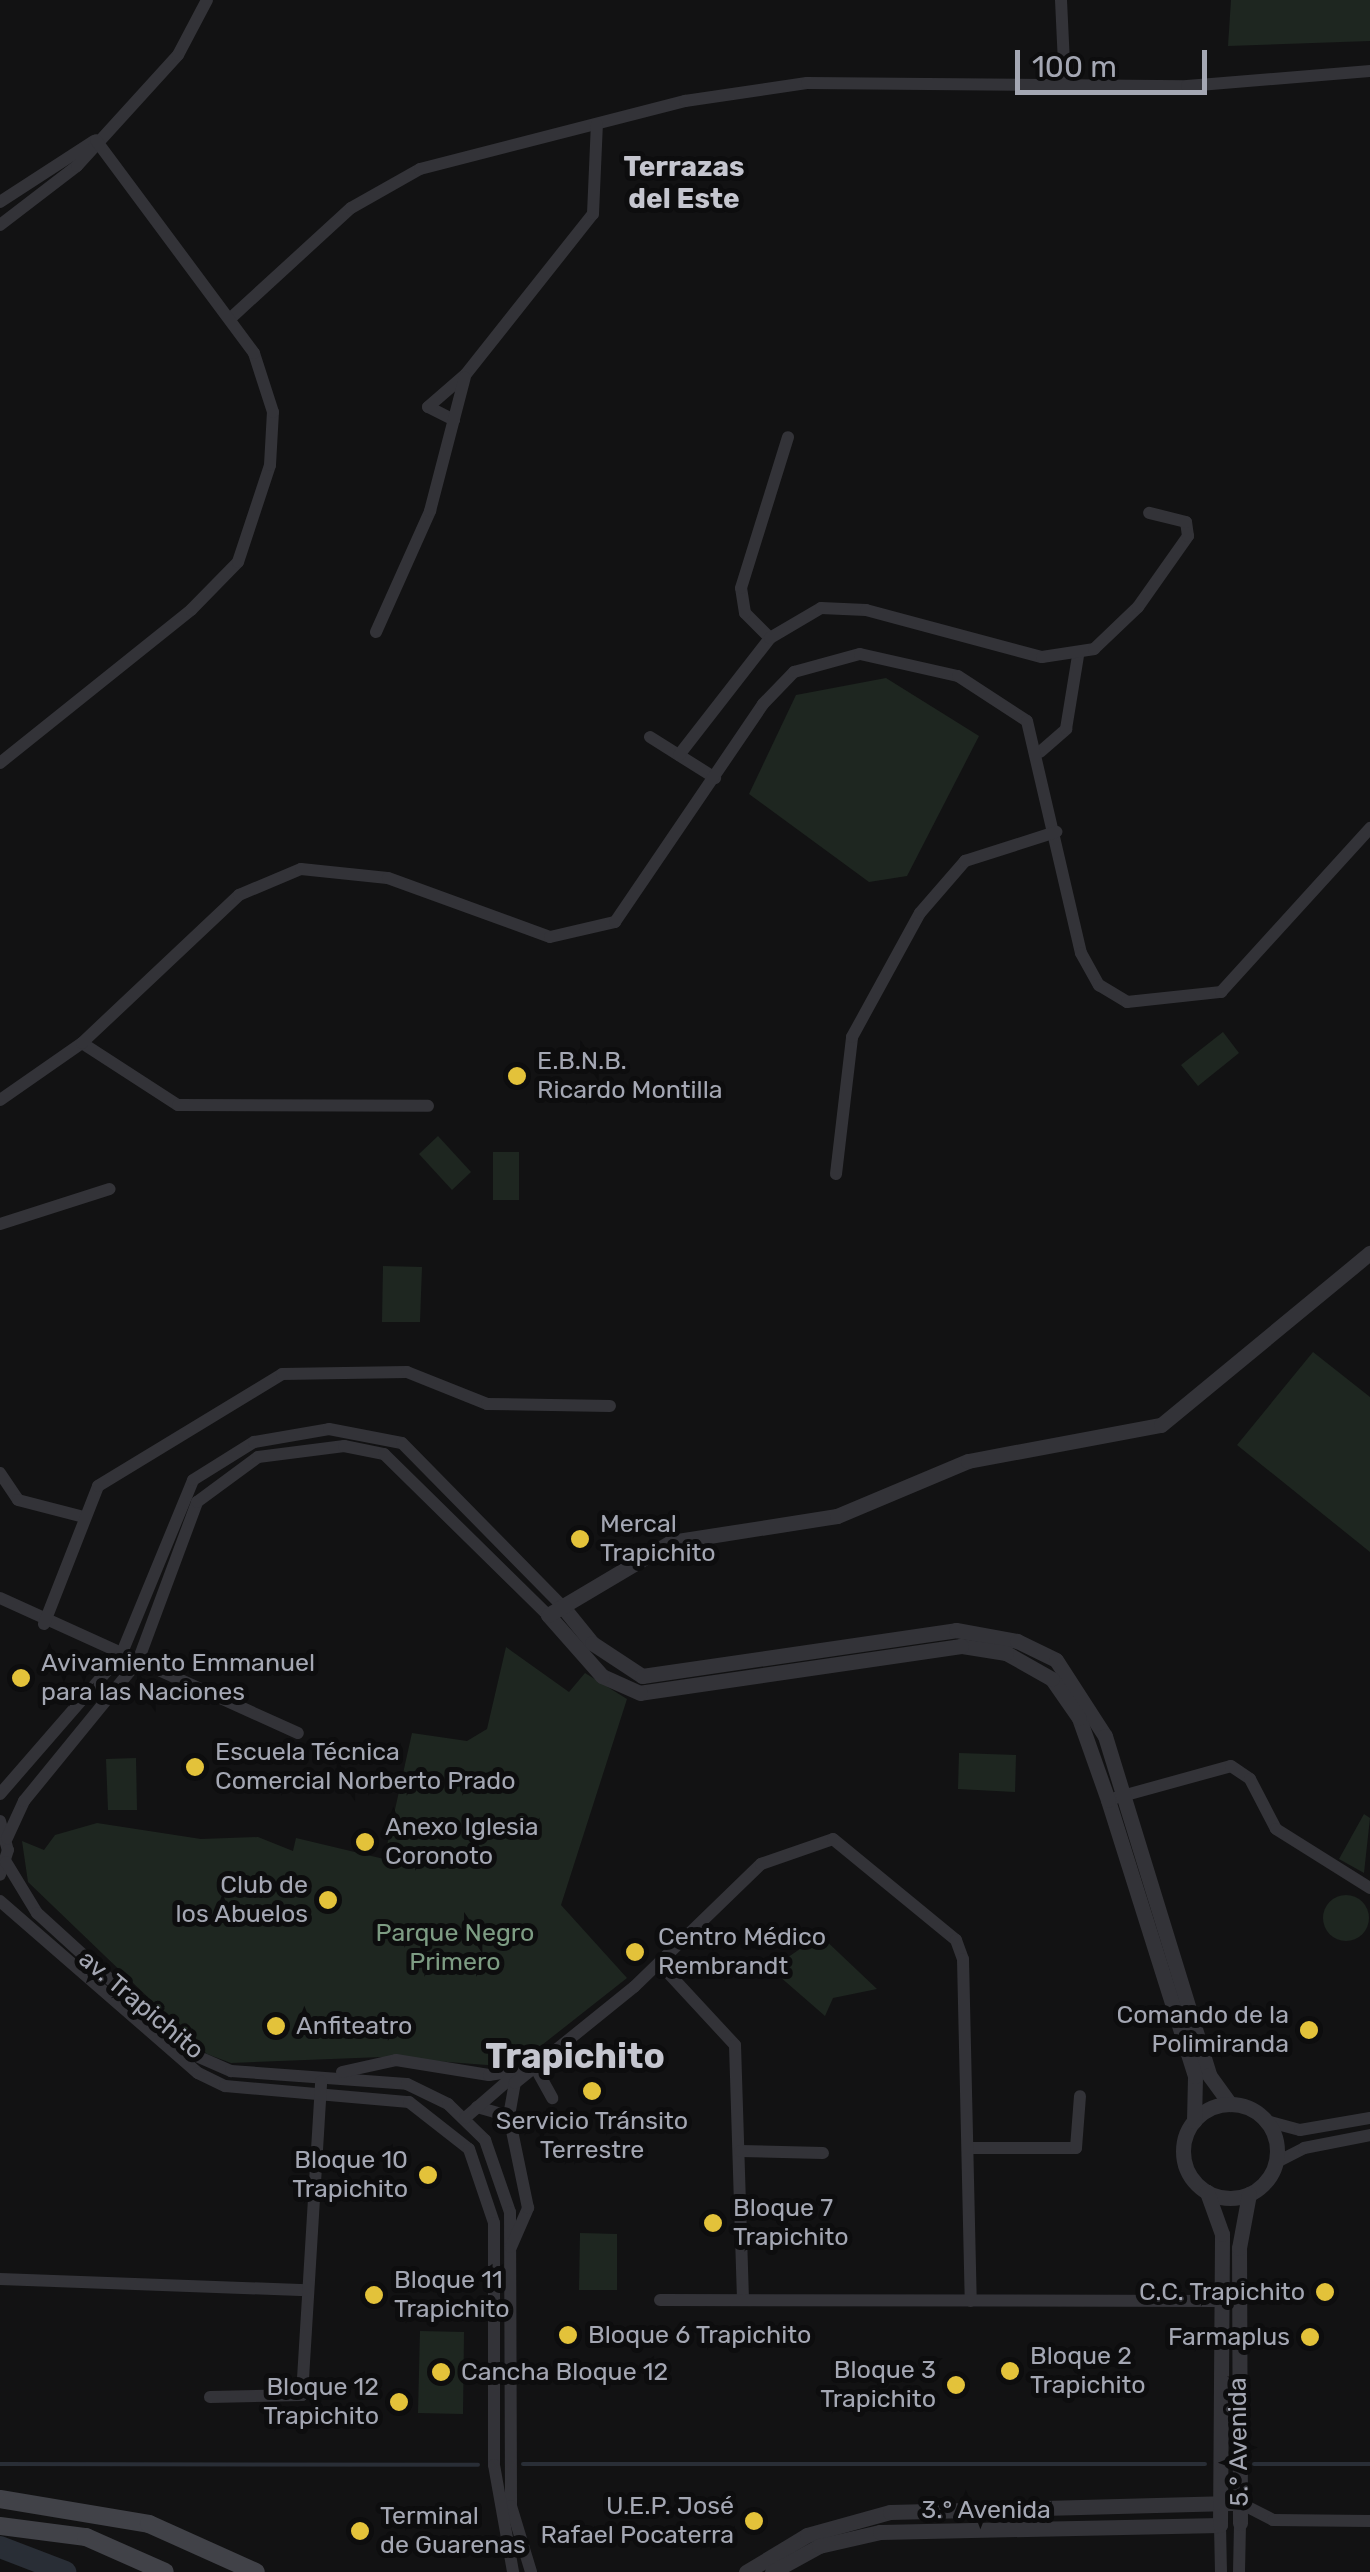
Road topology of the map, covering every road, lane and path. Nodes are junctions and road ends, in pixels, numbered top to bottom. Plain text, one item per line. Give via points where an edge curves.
1 (207, 0) edge
2 (1061, 0) edge
3 (1370, 71) edge
4 (1065, 84) junction
5 (597, 124) junction
6 (96, 140) junction
7 (0, 202) edge
8 (0, 225) edge
9 (233, 316) junction
10 (466, 374) junction
11 (454, 420) junction
12 (788, 437) dead end
13 (1149, 514) dead end
14 (376, 632) dead end
15 (770, 638) junction
16 (1078, 656) junction
17 (650, 737) dead end
18 (1040, 752) junction
19 (679, 755) junction
20 (0, 764) edge
21 (715, 778) junction
22 (1370, 828) edge
23 (1056, 832) junction
24 (82, 1043) junction
25 (0, 1100) edge
26 (428, 1106) dead end
27 (836, 1174) dead end
28 (110, 1189) dead end
29 (0, 1224) edge
30 (1370, 1253) edge
31 (610, 1406) dead end
32 (0, 1473) edge
33 (80, 1516) junction
34 (0, 1598) edge
35 (555, 1610) junction
36 (44, 1624) junction
37 (121, 1655) junction
38 (138, 1661) junction
39 (298, 1733) dead end
40 (0, 1794) edge
41 (1125, 1795) junction
42 (1108, 1800) junction
43 (0, 1821) edge
44 (7, 1838) junction
45 (3, 1868) edge
46 (1370, 1888) edge
47 (0, 1901) edge
48 (659, 1963) junction
49 (527, 2068) junction
50 (321, 2074) junction
51 (338, 2074) junction
52 (320, 2090) junction
53 (1080, 2096) dead end
54 (552, 2098) dead end
55 (1230, 2104) junction
56 (476, 2108) junction
57 (509, 2116) junction
58 (466, 2118) junction
59 (1370, 2118) edge
60 (1194, 2120) junction
61 (1266, 2121) junction
62 (1370, 2135) edge
63 (971, 2148) junction
64 (740, 2151) junction
65 (823, 2152) dead end
66 (1275, 2164) junction
67 (1206, 2192) junction
68 (1249, 2194) junction
69 (511, 2248) junction
70 (0, 2279) edge
71 (306, 2290) junction
72 (660, 2300) dead end
73 (744, 2300) junction
74 (972, 2301) junction
75 (1222, 2301) junction
76 (210, 2397) dead end
77 (0, 2499) edge
78 (1240, 2503) junction
79 (1220, 2504) junction
80 (1370, 2520) edge
81 (1240, 2524) joint
82 (1220, 2525) junction
83 (0, 2526) edge
84 (165, 2572) edge
85 (256, 2572) edge
86 (513, 2572) edge
87 (531, 2572) edge
88 (746, 2572) edge
89 (772, 2572) edge
90 (1222, 2572) edge
91 (1239, 2572) edge

1 - 6 street via 178,56
2 - 4 street
3 - 4 street via 1232,84
4 - 5 street via 808,83
5 - 9 street via 451,157 388,185
5 - 10 street via 594,214
6 - 7 street
6 - 8 street via 77,166
6 - 9 street
9 - 20 street via 273,412 262,506 238,562 191,610
10 - 11 street
10 - 11 street via 428,407
11 - 14 street via 430,511
12 - 15 street via 740,588 744,612
13 - 16 street via 1186,522 1188,536 1138,607
15 - 16 street via 838,606 1042,657
15 - 19 street
16 - 18 street via 1066,729
17 - 19 street
18 - 21 street via 1027,721 958,676 860,654 794,672
18 - 23 street
19 - 21 street
21 - 24 street via 631,910 580,937 513,928 388,878 300,869 239,896
22 - 23 street via 1222,992 1160,1004 1128,1002 1099,985 1081,953
23 - 27 street via 966,861 930,897 852,1038
24 - 25 street
24 - 26 street via 178,1105
28 - 29 street
30 - 35 street via 1161,1425 968,1461 837,1516 671,1542
31 - 33 street via 487,1404 408,1372 282,1374 115,1471
32 - 33 street via 18,1500
33 - 36 street
34 - 36 street
35 - 37 street via 420,1454 377,1433 294,1433 236,1449 193,1480
35 - 38 street via 399,1462 363,1446 303,1449 258,1457 196,1502
35 - 41 street via 618,1666 667,1678 956,1630 1017,1640 1078,1683
35 - 42 street via 602,1676 662,1695 938,1647 1006,1653 1068,1697
36 - 37 street
37 - 38 street
37 - 40 street
38 - 39 street
38 - 44 street via 24,1802
41 - 42 street
41 - 46 street via 1232,1766 1250,1780 1276,1829
41 - 55 street via 1209,2075
42 - 60 street via 1195,2076
43 - 44 street
44 - 45 street
45 - 50 street, av. Trapichito via 48,1924 192,2054 231,2072
47 - 52 street via 198,2074 225,2086
48 - 49 street
48 - 63 street via 762,1864 794,1846 833,1839 851,1846 956,1940 967,1977
48 - 64 street via 735,2045
49 - 51 street via 489,2075 396,2060
49 - 54 street via 552,2083
49 - 56 street
49 - 57 street via 515,2083
50 - 51 street, av. Trapichito
50 - 52 street
51 - 58 street, av. Trapichito via 407,2084
52 - 71 street
52 - 86 street via 409,2102 444,2122 481,2166 494,2223 499,2528
53 - 63 street via 1076,2148
55 - 60 street
55 - 61 street
56 - 57 street
56 - 58 street
57 - 69 street, av. Trapichito via 528,2208
58 - 69 street, av. Trapichito via 503,2175
59 - 61 street via 1300,2130
60 - 67 street via 1185,2165
61 - 66 street
62 - 66 street via 1304,2148
63 - 74 street
64 - 65 street
64 - 73 street
66 - 68 street
67 - 68 street
67 - 75 street, 5.° Avenida via 1222,2234
68 - 78 street, 5.° Avenida via 1239,2248
69 - 87 street, av. Trapichito via 511,2506
70 - 71 street
71 - 76 street via 302,2395
72 - 73 street
73 - 74 street
74 - 75 street
75 - 79 street, 5.° Avenida
77 - 85 main road via 149,2524
78 - 79 street, 3.° Avenida
78 - 80 street via 1273,2520
78 - 81 street, 5.° Avenida
79 - 82 street, 5.° Avenida
79 - 88 street, 3.° Avenida via 890,2512 807,2535
81 - 91 street, 5.° Avenida
82 - 89 street, 3.° Avenida via 880,2532 819,2546
82 - 90 street
83 - 84 main road via 43,2528

